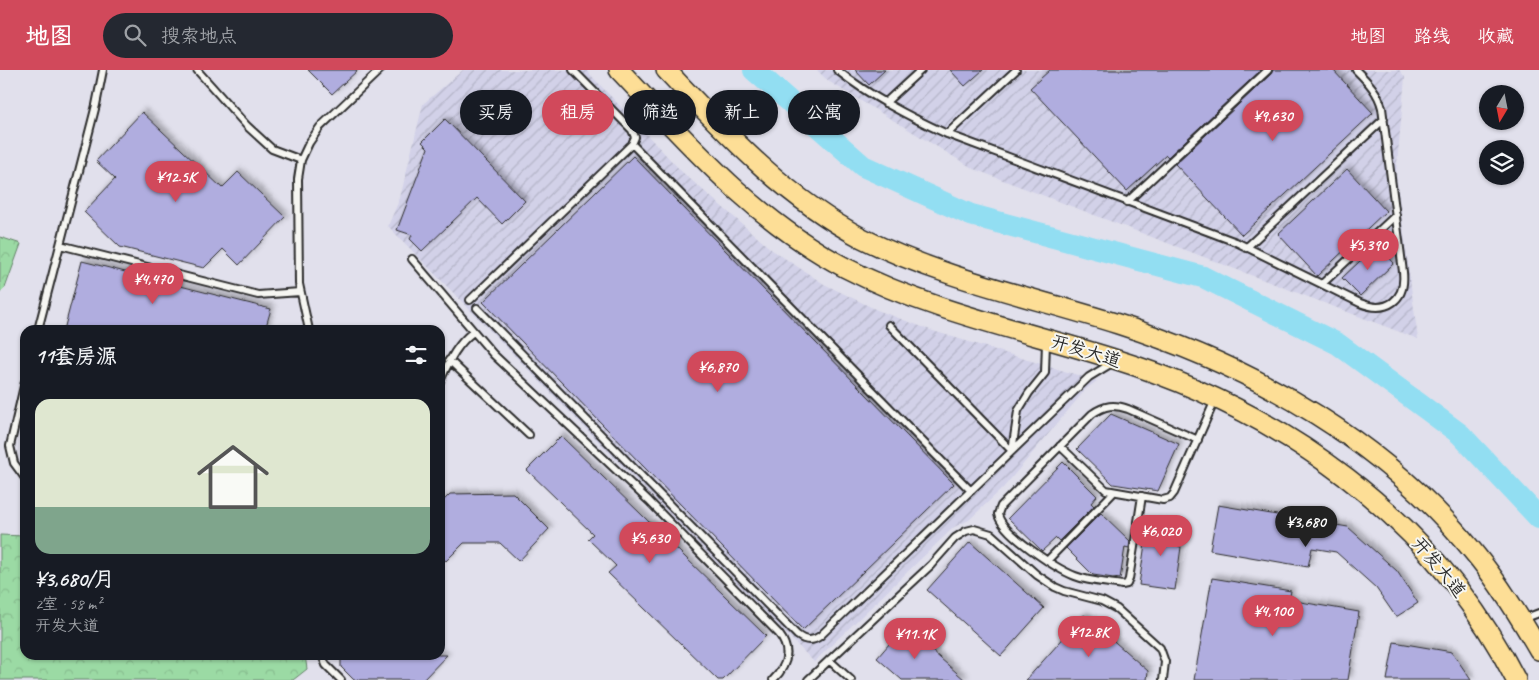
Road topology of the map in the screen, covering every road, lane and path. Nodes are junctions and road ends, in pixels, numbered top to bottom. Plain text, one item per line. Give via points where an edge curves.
1 (103, 70) edge
2 (197, 70) edge
3 (380, 70) edge
4 (619, 70) edge
5 (666, 70) edge
6 (837, 70) edge
7 (921, 70) edge
8 (1016, 70) edge
9 (1268, 70) edge
10 (1356, 70) edge
11 (578, 72) edge
12 (885, 104) junction
13 (1384, 119) junction
14 (947, 134) junction
15 (632, 144) junction
16 (301, 160) junction
17 (1127, 202) junction
18 (1396, 215) junction
19 (60, 245) junction
20 (1246, 248) junction
21 (412, 259) dead end
22 (1322, 284) junction
23 (300, 292) junction
24 (470, 300) dead end
25 (477, 308) dead end
26 (39, 325) edge
27 (308, 325) edge
28 (889, 325) dead end
29 (473, 332) junction
30 (1046, 339) junction
31 (450, 360) junction
32 (1119, 360) junction
33 (445, 370) edge
34 (1216, 400) junction
35 (20, 403) edge
36 (529, 435) dead end
37 (1198, 440) junction
38 (1060, 446) junction
39 (1012, 451) junction
40 (20, 472) edge
41 (971, 491) junction
42 (1114, 492) junction
43 (1142, 496) junction
44 (1047, 561) junction
45 (1539, 613) edge
46 (1531, 616) dead end
47 (1539, 650) edge
48 (324, 660) edge
49 (829, 660) junction
50 (341, 680) edge
51 (773, 680) edge
52 (808, 680) edge
53 (851, 680) edge
54 (1163, 680) edge
55 (1516, 680) edge

1 - 19 lane
2 - 16 lane via 272,149
3 - 16 lane via 320,127
4 - 30 main road, 开发大道 via 733,189 815,250 874,282 906,295
5 - 47 main road, 开发大道 via 734,141 781,184 860,237 949,274 1119,324 1188,349 1286,395 1347,434 1404,480 1456,531 1501,588
6 - 12 lane
7 - 12 lane
8 - 14 lane
9 - 17 lane
10 - 13 lane via 1380,98
11 - 15 lane via 632,130 635,137
12 - 14 lane
13 - 18 lane
13 - 20 lane
14 - 17 lane
15 - 24 lane
15 - 41 lane
16 - 23 lane via 297,189
17 - 20 lane
18 - 22 lane
18 - 22 lane via 1404,283 1397,298 1382,307 1371,307
19 - 23 lane via 258,295
19 - 26 lane
20 - 22 lane
21 - 29 lane
23 - 27 lane
25 - 41 lane via 802,639 816,640
28 - 39 lane
29 - 31 lane
29 - 51 lane via 513,375 649,502 779,634 786,646 787,658 783,669
30 - 32 main road, 开发大道
30 - 39 lane via 1045,374 1028,392 1018,411
31 - 33 lane
31 - 36 lane
32 - 34 main road, 开发大道
32 - 39 lane via 1090,377
34 - 37 lane
34 - 55 main road, 开发大道 via 1299,443 1381,505 1452,580 1492,637
35 - 40 lane via 10,446 14,464
37 - 38 lane via 1119,406 1108,405 1092,414
37 - 43 lane via 1170,498
38 - 42 lane via 1100,485
38 - 44 lane via 1001,506 998,514 1000,521 1025,545
39 - 41 lane
42 - 43 lane
42 - 44 lane
43 - 44 lane via 1127,584 1076,577
45 - 46 lane
48 - 50 lane
49 - 52 lane
49 - 53 lane
49 - 54 lane via 931,565 958,535 979,530 991,534 1055,587 1102,601 1117,609 1160,648 1165,662

